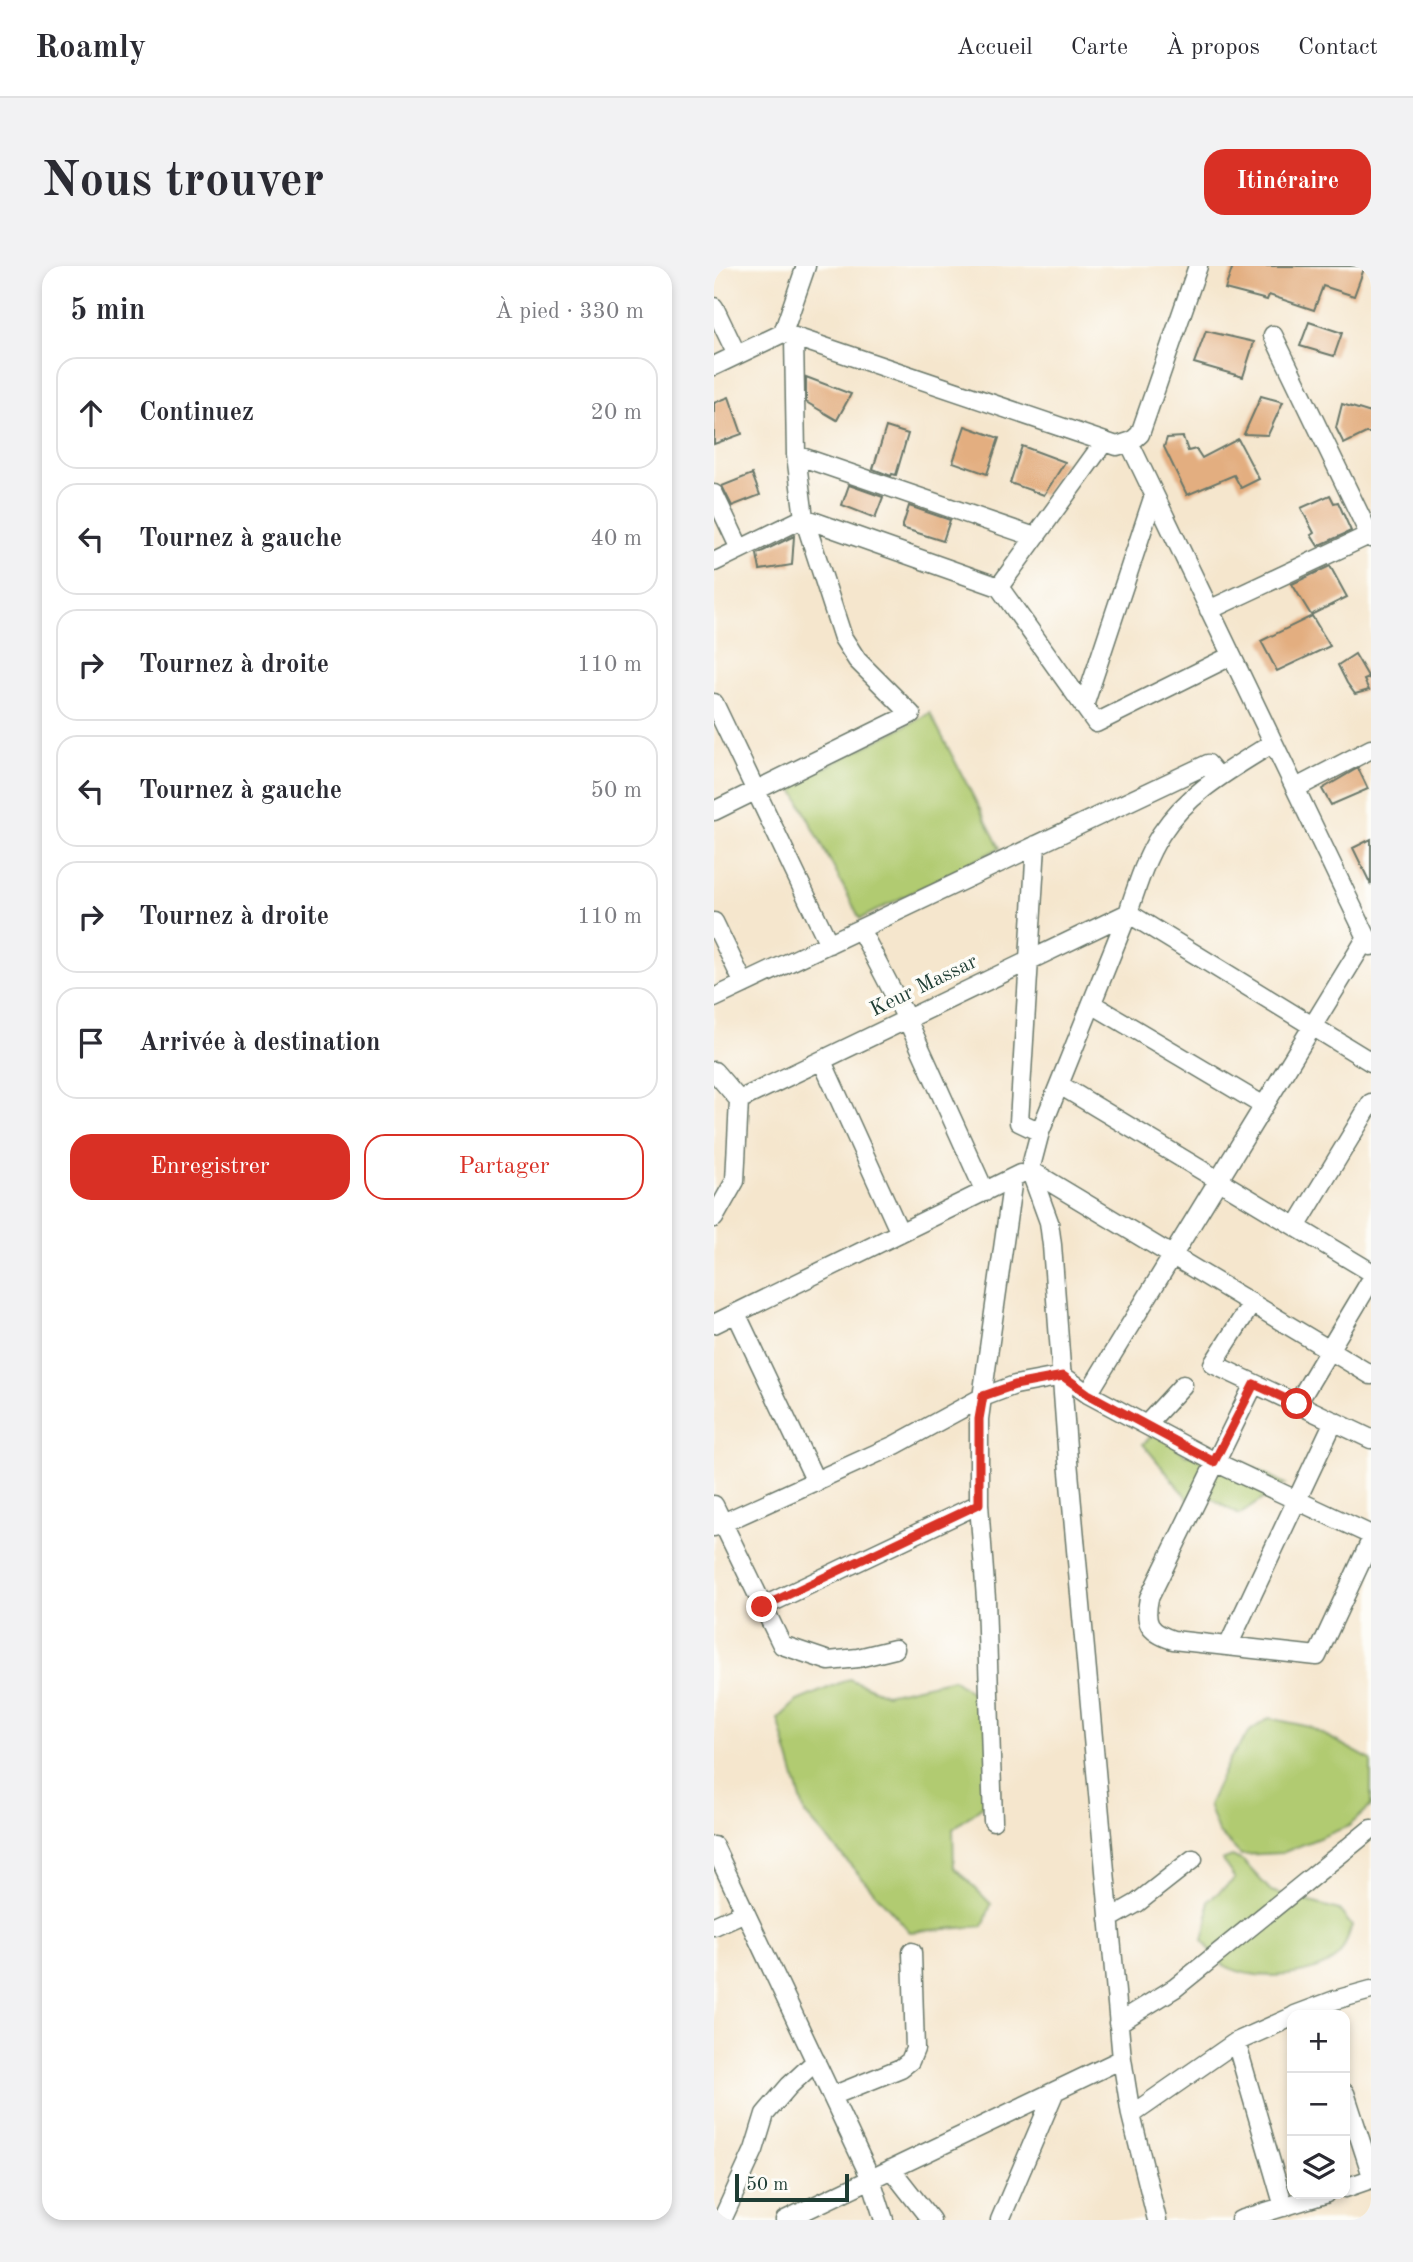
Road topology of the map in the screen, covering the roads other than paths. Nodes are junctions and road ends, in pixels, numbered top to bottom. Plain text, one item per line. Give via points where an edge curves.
1 (806, 266) edge
2 (1198, 266) edge
3 (714, 307) edge
4 (788, 335) junction
5 (1273, 335) dead end
6 (737, 355) junction
7 (714, 366) edge
8 (1104, 442) junction
9 (1129, 442) junction
10 (796, 455) junction
11 (714, 494) edge
12 (1154, 495) junction
13 (804, 518) junction
14 (1035, 537) junction
15 (1370, 537) edge
16 (740, 549) junction
17 (714, 562) edge
18 (999, 587) junction
19 (1209, 610) junction
20 (1231, 656) junction
21 (714, 704) edge
22 (1084, 706) junction
23 (1273, 743) junction
24 (1371, 749) edge
25 (1219, 777) junction
26 (1296, 788) junction
27 (755, 790) junction
28 (714, 810) edge
29 (1036, 845) junction
30 (1371, 903) edge
31 (1354, 911) junction
32 (1128, 913) junction
33 (714, 922) edge
34 (860, 929) junction
35 (1369, 942) edge
36 (829, 944) junction
37 (1029, 961) junction
38 (744, 984) junction
39 (714, 998) edge
40 (1092, 1004) junction
41 (907, 1019) junction
42 (1312, 1026) junction
43 (822, 1061) junction
44 (1371, 1062) edge
45 (714, 1071) edge
46 (1060, 1085) junction
47 (740, 1100) junction
48 (1371, 1103) edge
49 (1264, 1106) junction
50 (1040, 1132) junction
51 (1030, 1170) junction
52 (1013, 1178) junction
53 (1219, 1180) junction
54 (985, 1192) junction
55 (714, 1218) edge
56 (1296, 1227) junction
57 (900, 1233) junction
58 (1173, 1256) junction
59 (1371, 1272) edge
60 (1371, 1280) edge
61 (1252, 1303) junction
62 (736, 1313) junction
63 (714, 1324) edge
64 (1329, 1349) junction
65 (1371, 1375) edge
66 (1063, 1376) junction
67 (1254, 1384) junction
68 (1183, 1385) dead end
69 (1088, 1394) junction
70 (983, 1396) junction
71 (1297, 1404) junction
72 (1334, 1421) junction
73 (1146, 1425) junction
74 (1371, 1439) edge
75 (1214, 1462) junction
76 (816, 1482) junction
77 (1297, 1501) junction
78 (979, 1504) junction
79 (714, 1505) edge
80 (718, 1525) edge
81 (1371, 1538) edge
82 (762, 1607) junction
83 (1228, 1646) junction
84 (895, 1649) dead end
85 (993, 1821) dead end
86 (1368, 1836) edge
87 (714, 1846) edge
88 (1193, 1859) dead end
89 (745, 1912) junction
90 (1109, 1919) junction
91 (714, 1926) edge
92 (912, 1952) dead end
93 (1371, 1990) edge
94 (1321, 2010) edge
95 (1287, 2019) edge
96 (1118, 2023) junction
97 (1236, 2042) junction
98 (1122, 2059) junction
99 (816, 2062) junction
100 (1055, 2091) junction
101 (832, 2096) junction
102 (1350, 2108) edge
103 (1131, 2115) junction
104 (891, 2169) junction
105 (1371, 2173) edge
106 (871, 2179) junction
107 (1371, 2179) edge
108 (1350, 2186) edge
109 (1309, 2199) edge
110 (1284, 2207) junction
111 (722, 2220) edge
112 (785, 2220) edge
113 (884, 2220) edge
114 (931, 2220) edge
115 (1000, 2220) edge
116 (1157, 2220) edge
117 (1240, 2220) edge

1 - 4 street
2 - 9 street via 1140,433
3 - 6 street
4 - 6 street
4 - 8 street
4 - 10 street
5 - 15 street
6 - 7 street
8 - 9 street via 1117,446
8 - 14 street
9 - 12 street
10 - 13 street
10 - 14 street
11 - 16 street
12 - 19 street
12 - 22 street
13 - 16 street
13 - 18 street
13 - 27 street via 843,638 857,660 912,714
14 - 18 street
15 - 19 street
16 - 17 street
18 - 22 street
19 - 20 street
20 - 22 street via 1096,723
20 - 23 street
21 - 27 street
23 - 25 street
23 - 26 street
24 - 26 street
25 - 29 street via 1208,764
25 - 32 street via 1183,807 1161,834
26 - 31 street
27 - 28 street
27 - 36 street
29 - 34 street
29 - 37 street
30 - 31 street
31 - 35 street
32 - 37 street, Keur Massar
32 - 40 street
32 - 42 street
33 - 38 street
34 - 36 street
34 - 41 street
35 - 42 street
36 - 38 street
37 - 41 street, Keur Massar
37 - 50 street via 1019,1122
38 - 39 street
40 - 46 street
40 - 49 street
41 - 43 street, Keur Massar
41 - 54 street
42 - 44 street
42 - 49 street
43 - 47 street, Keur Massar
43 - 57 street
45 - 47 street
46 - 50 street
46 - 53 street
47 - 55 street via 735,1181
48 - 56 street
49 - 53 street
50 - 51 street
51 - 52 street
51 - 58 street
51 - 66 street via 1049,1222
52 - 54 street
52 - 70 street
53 - 56 street
53 - 58 street
54 - 57 street
56 - 59 street
57 - 62 street
58 - 61 street
58 - 69 street
60 - 64 street
61 - 64 street
61 - 67 street via 1213,1364
62 - 63 street
62 - 76 street
64 - 65 street
64 - 71 street
66 - 69 street
66 - 70 street
66 - 90 street
67 - 71 street
67 - 75 street
68 - 73 street
69 - 73 street
70 - 76 street
70 - 78 street
71 - 72 street
72 - 74 street
72 - 77 street
73 - 75 street
75 - 77 street
75 - 83 street via 1146,1613 1157,1635
76 - 80 street
77 - 81 street
77 - 83 street
78 - 82 street
78 - 85 street
79 - 80 street
80 - 82 street
81 - 83 street via 1317,1656
82 - 84 street via 782,1645 830,1661
86 - 96 street via 1175,1988
87 - 89 street
88 - 90 street
89 - 91 street
89 - 99 street
90 - 96 street
92 - 101 street via 915,2049 910,2061
93 - 94 street
95 - 97 street
96 - 98 street
97 - 103 street
97 - 110 street
98 - 100 street
98 - 103 street
99 - 101 street
99 - 111 street via 765,2114
100 - 104 street
100 - 115 street
101 - 106 street
102 - 105 street
103 - 116 street
104 - 106 street
104 - 114 street
106 - 112 street
106 - 113 street
107 - 108 street
109 - 110 street
110 - 117 street

